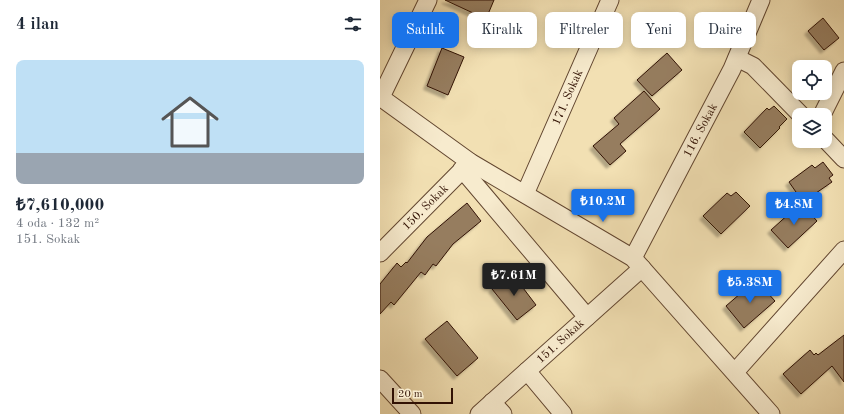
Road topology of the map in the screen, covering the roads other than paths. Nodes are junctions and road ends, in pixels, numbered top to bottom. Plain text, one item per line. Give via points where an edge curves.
1 (428, 0) edge
2 (610, 0) edge
3 (761, 0) edge
4 (737, 58) junction
5 (844, 71) edge
6 (380, 97) edge
7 (795, 108) edge
8 (826, 108) edge
9 (832, 146) edge
10 (844, 159) edge
11 (466, 166) junction
12 (524, 194) junction
13 (844, 250) edge
14 (380, 253) edge
15 (638, 263) junction
16 (587, 317) junction
17 (527, 371) junction
18 (735, 372) junction
19 (380, 379) edge
20 (498, 408) edge
21 (412, 414) edge
22 (479, 414) edge
23 (563, 414) edge
24 (771, 414) edge

1 - 6 street
2 - 12 street, 171. Sokak
3 - 4 street, 116. Sokak
4 - 7 street via 753,66
4 - 15 street, 116. Sokak
5 - 8 street
6 - 11 street
9 - 10 street
11 - 12 street
11 - 14 street, 150. Sokak
11 - 16 street
12 - 15 street
13 - 18 street
15 - 16 street, 151. Sokak
15 - 18 street
16 - 17 street, 151. Sokak
17 - 20 street, 151. Sokak
17 - 23 street
18 - 24 street
19 - 21 street
20 - 22 street, 151. Sokak

